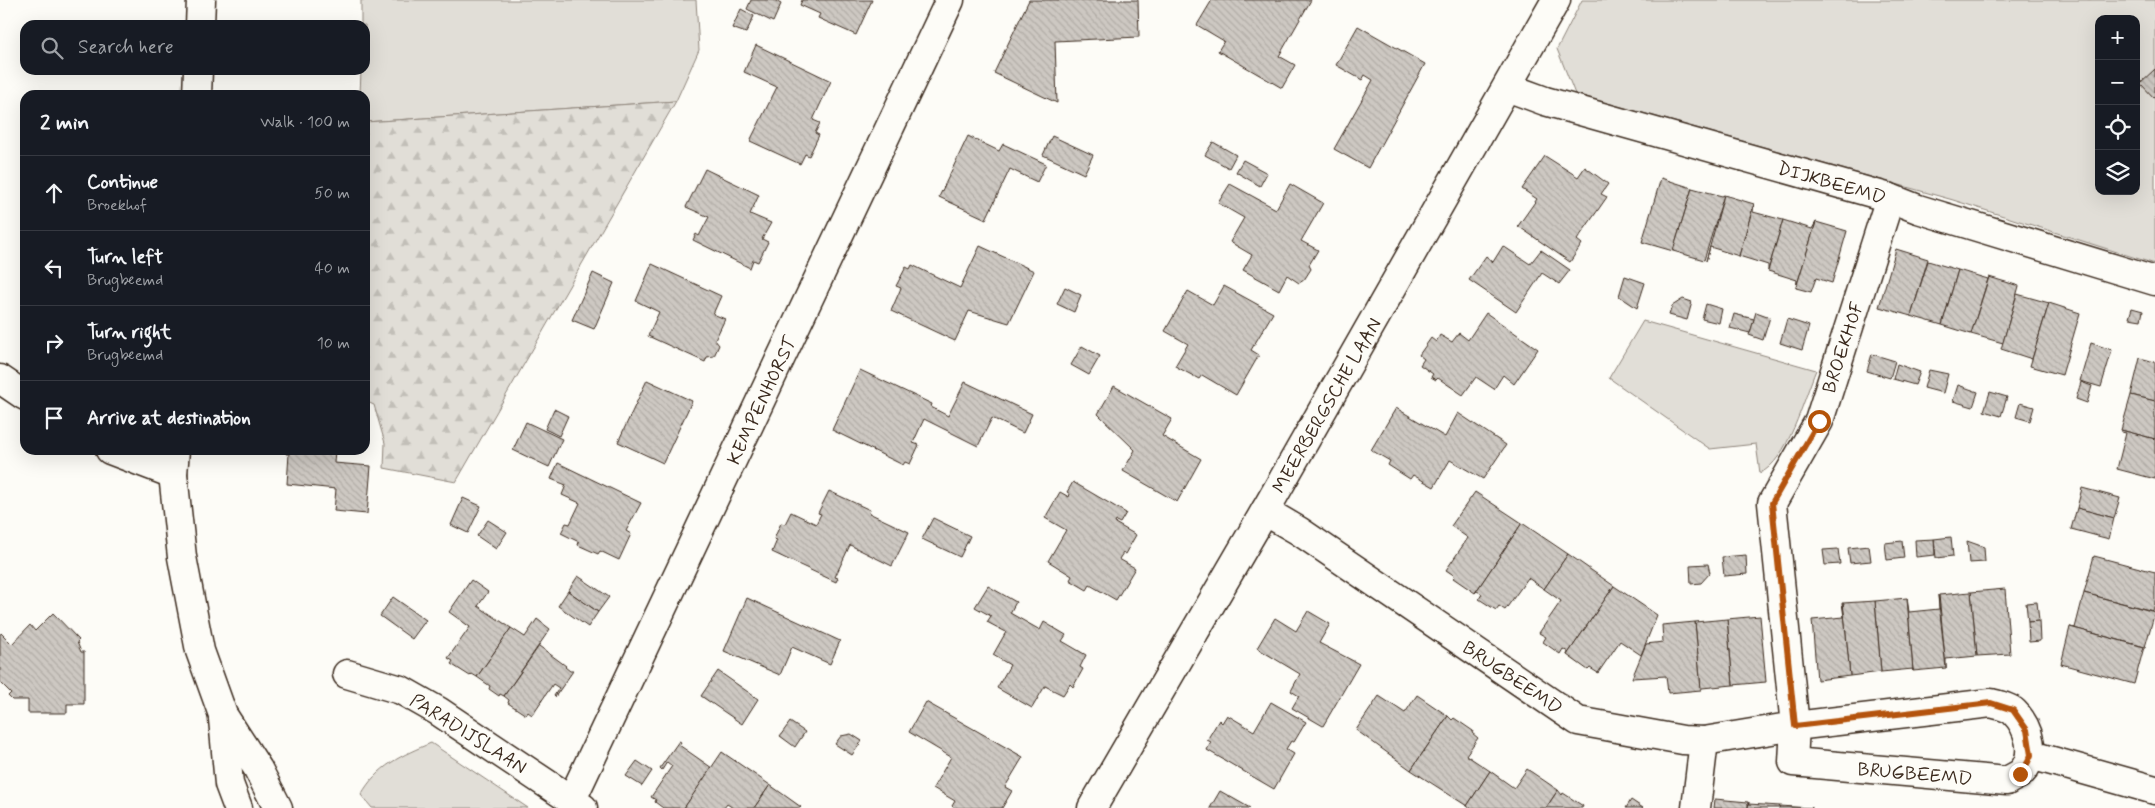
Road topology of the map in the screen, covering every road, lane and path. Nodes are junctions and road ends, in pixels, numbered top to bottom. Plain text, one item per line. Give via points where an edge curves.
1 (201, 0) edge
2 (950, 0) edge
3 (1556, 0) edge
4 (200, 20) edge
5 (198, 75) edge
6 (1507, 87) junction
7 (197, 90) edge
8 (1890, 198) junction
9 (2155, 282) edge
10 (0, 379) edge
11 (20, 393) edge
12 (137, 455) edge
13 (174, 462) edge
14 (1265, 512) junction
15 (347, 674) dead end
16 (223, 715) junction
17 (1795, 726) junction
18 (1704, 741) junction
19 (2031, 755) junction
20 (2155, 790) edge
21 (578, 804) edge
22 (238, 808) edge
23 (278, 808) edge
24 (1092, 808) edge
25 (1696, 808) edge

1 - 4 street
2 - 21 street, KEMPENHORST
3 - 6 street, MEERBERGSCHE LAAN
5 - 7 street
6 - 8 street, DIJKBEEMD via 1545,101
6 - 14 street, MEERBERGSCHE LAAN
8 - 9 street, DIJKBEEMD
8 - 17 street, BROEKHOF via 1819,421 1772,503
10 - 11 street
12 - 13 street
13 - 16 street via 182,557 200,651
14 - 18 street, BRUGBEEMD via 1299,531 1578,721
14 - 24 street, MEERBERGSCHE LAAN
15 - 21 street, PARADIJSLAAN via 400,690
16 - 22 street via 228,784
16 - 23 street via 258,769
17 - 18 street, BRUGBEEMD
17 - 19 street, BRUGBEEMD via 1991,703 2013,710 2027,730
17 - 19 street, BRUGBEEMD via 1794,762 2007,781 2020,774
18 - 25 street
19 - 20 street

